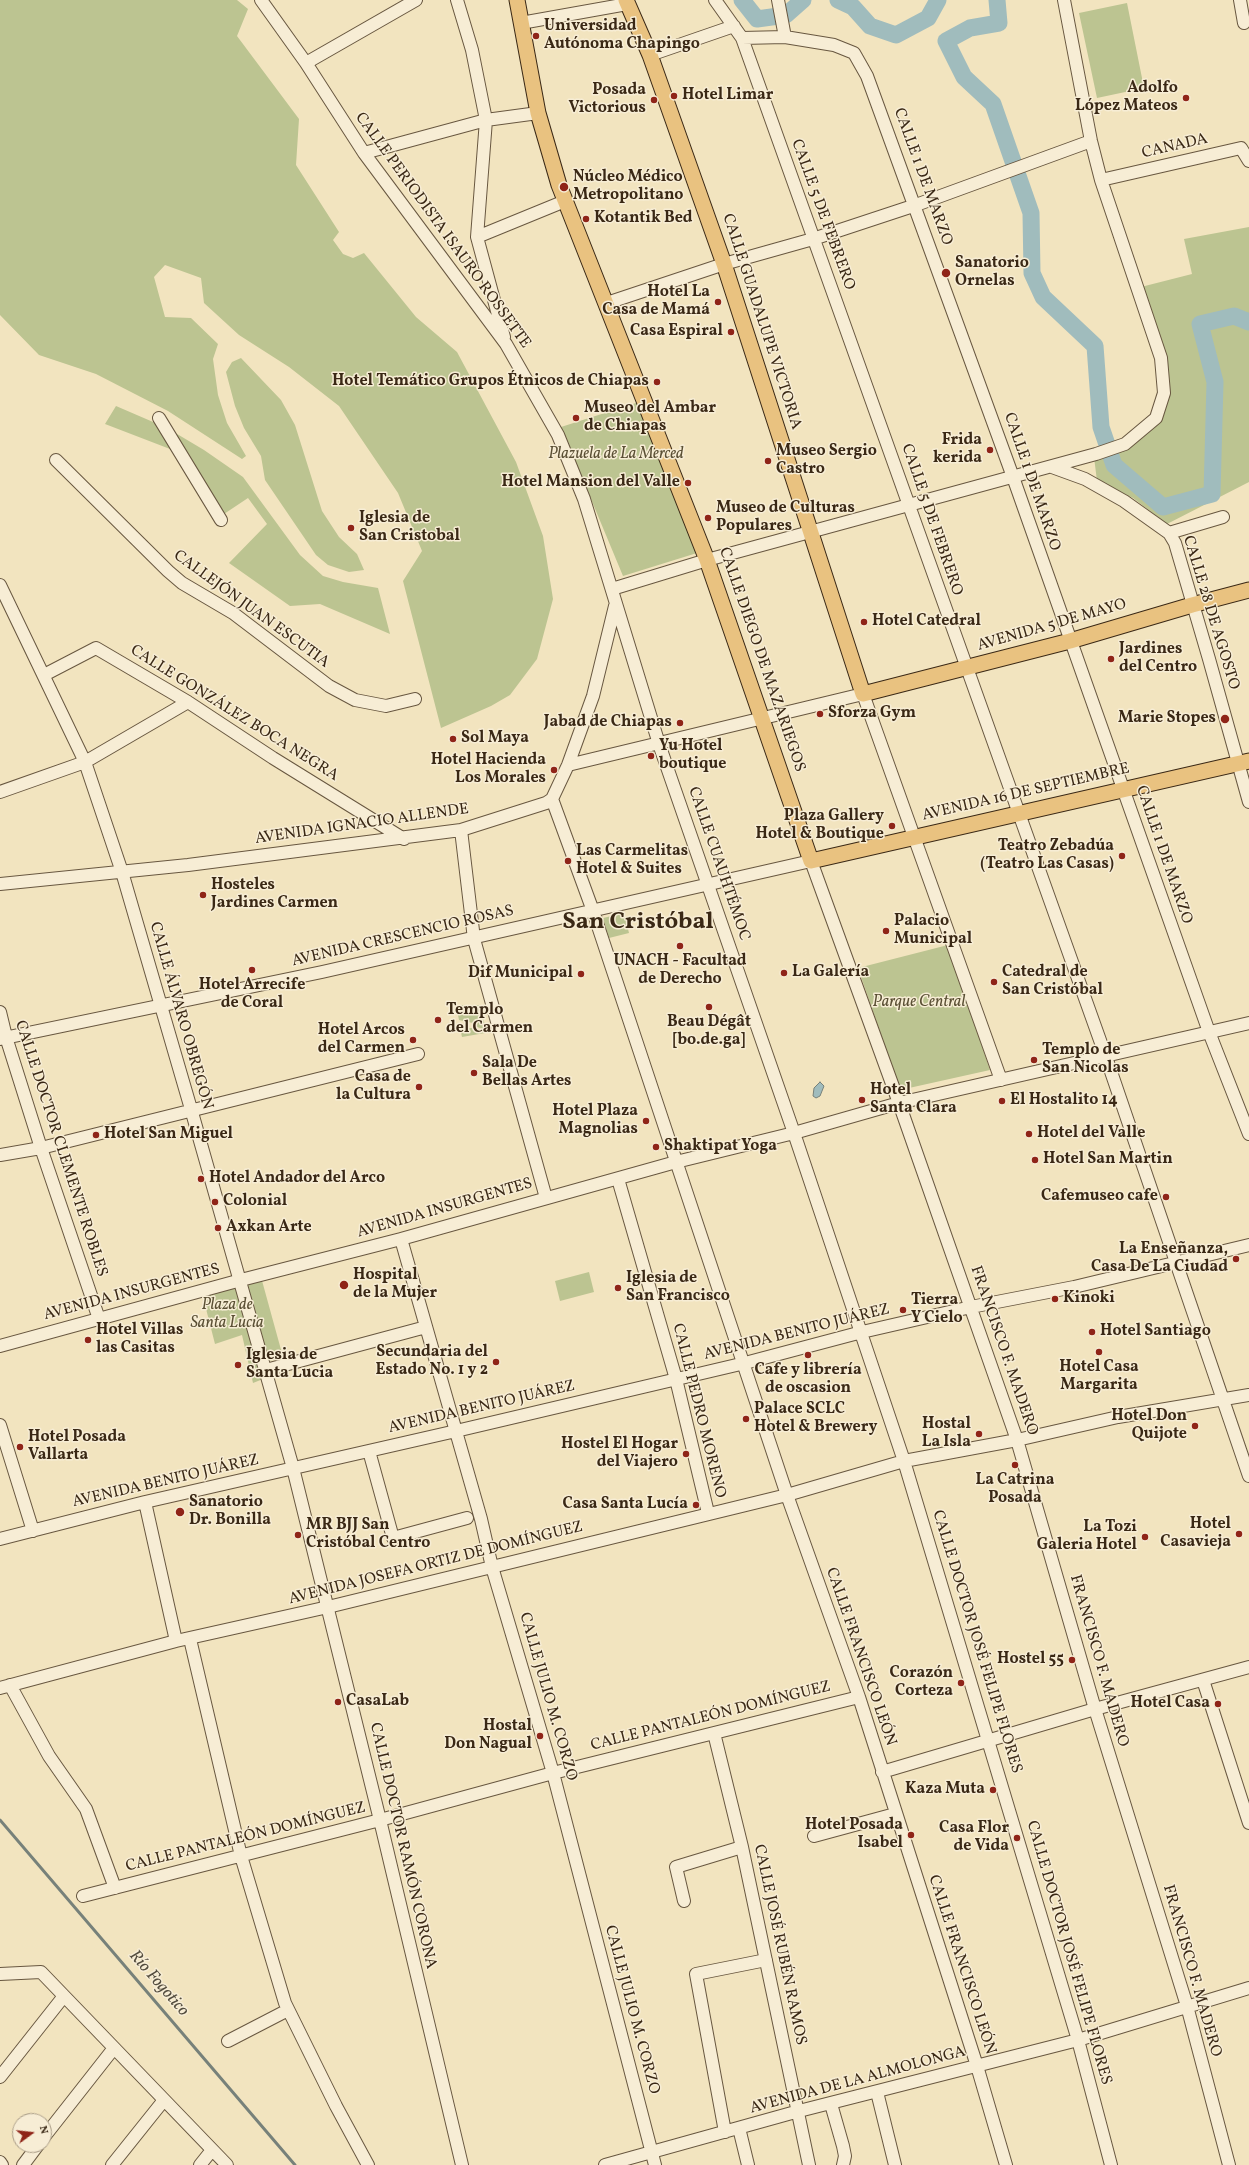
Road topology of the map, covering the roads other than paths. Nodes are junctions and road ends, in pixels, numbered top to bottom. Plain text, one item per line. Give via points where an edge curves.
1 (260, 0) edge
2 (416, 0) edge
3 (457, 0) edge
4 (517, 0) edge
5 (715, 0) edge
6 (1064, 0) edge
7 (1240, 0) edge
8 (626, 1) edge
9 (779, 5) edge
10 (521, 23) junction
11 (1244, 24) dead end
12 (734, 26) junction
13 (784, 32) junction
14 (742, 38) junction
15 (650, 55) junction
16 (306, 63) junction
17 (538, 113) junction
18 (486, 120) junction
19 (1091, 141) junction
20 (364, 154) junction
21 (1249, 161) edge
22 (1101, 180) junction
23 (565, 201) junction
24 (916, 205) junction
25 (477, 237) junction
26 (813, 239) junction
27 (724, 264) junction
28 (607, 303) junction
29 (506, 344) junction
30 (159, 418) dead end
31 (56, 460) dead end
32 (1052, 467) junction
33 (1013, 477) junction
34 (910, 504) junction
35 (1223, 517) dead end
36 (221, 520) dead end
37 (810, 532) junction
38 (1169, 533) junction
39 (707, 560) junction
40 (0, 585) edge
41 (612, 589) junction
42 (1249, 590) edge
43 (616, 605) junction
44 (1192, 605) junction
45 (1070, 641) junction
46 (966, 669) junction
47 (44, 675) junction
48 (863, 694) junction
49 (415, 699) dead end
50 (188, 702) junction
51 (762, 719) junction
52 (659, 744) junction
53 (85, 762) junction
54 (1243, 762) edge
55 (568, 765) junction
56 (1124, 789) junction
57 (0, 792) edge
58 (552, 799) junction
59 (1249, 802) edge
60 (1019, 814) junction
61 (461, 830) junction
62 (914, 837) junction
63 (404, 839) junction
64 (811, 861) junction
65 (122, 872) junction
66 (0, 884) edge
67 (707, 885) junction
68 (593, 911) junction
69 (474, 939) junction
70 (160, 1006) junction
71 (0, 1012) edge
72 (1249, 1023) edge
73 (1209, 1032) junction
74 (3, 1038) edge
75 (418, 1054) dead end
76 (1106, 1057) junction
77 (1001, 1080) junction
78 (899, 1103) junction
79 (191, 1109) junction
80 (794, 1133) junction
81 (1249, 1134) edge
82 (41, 1148) junction
83 (0, 1155) edge
84 (676, 1162) junction
85 (618, 1179) junction
86 (546, 1198) junction
87 (401, 1239) junction
88 (1249, 1245) edge
89 (1177, 1261) junction
90 (241, 1280) junction
91 (971, 1307) junction
92 (99, 1319) junction
93 (426, 1327) junction
94 (862, 1332) junction
95 (0, 1346) edge
96 (745, 1362) junction
97 (266, 1370) junction
98 (676, 1379) junction
99 (1249, 1395) edge
100 (1223, 1399) junction
101 (0, 1425) edge
102 (456, 1431) junction
103 (1017, 1440) junction
104 (369, 1451) junction
105 (904, 1461) junction
106 (293, 1468) junction
107 (1249, 1476) edge
108 (787, 1495) junction
109 (145, 1502) junction
110 (708, 1513) junction
111 (467, 1518) dead end
112 (33, 1531) junction
113 (0, 1539) edge
114 (492, 1567) junction
115 (328, 1607) junction
116 (190, 1638) junction
117 (176, 1641) junction
118 (1249, 1667) edge
119 (1203, 1680) junction
120 (5, 1687) edge
121 (858, 1697) junction
122 (1095, 1709) junction
123 (714, 1733) junction
124 (990, 1741) junction
125 (882, 1772) junction
126 (553, 1773) junction
127 (895, 1814) junction
128 (380, 1820) junction
129 (1249, 1823) edge
130 (814, 1836) dead end
131 (742, 1847) junction
132 (241, 1856) junction
133 (115, 1888) junction
134 (83, 1896) dead end
135 (684, 1901) dead end
136 (766, 1960) junction
137 (0, 1974) edge
138 (1249, 1988) edge
139 (64, 1996) junction
140 (1187, 2006) junction
141 (288, 2010) junction
142 (1078, 2040) junction
143 (228, 2041) dead end
144 (114, 2048) junction
145 (977, 2066) junction
146 (0, 2077) edge
147 (878, 2092) junction
148 (164, 2100) junction
149 (831, 2104) junction
150 (799, 2112) junction
151 (52, 2128) edge
152 (739, 2128) junction
153 (725, 2132) junction
154 (212, 2150) junction
155 (652, 2152) junction
156 (32, 2153) edge
157 (0, 2162) edge
158 (2, 2165) edge
159 (22, 2165) edge
160 (112, 2165) edge
161 (200, 2165) edge
162 (227, 2165) edge
163 (368, 2165) edge
164 (462, 2165) edge
165 (605, 2165) edge
166 (655, 2165) edge
167 (748, 2165) edge
168 (809, 2165) edge
169 (843, 2165) edge
170 (895, 2165) edge
171 (1006, 2165) edge
172 (1111, 2165) edge
173 (1229, 2165) edge

1 - 16 street, CALLE PERIODISTA ISAURO ROSSETTE
2 - 16 street
3 - 18 street via 472,50
4 - 10 main road, CALLE DIEGO DE MAZARIEGOS
5 - 12 street, CALLE 5 DE FEBRERO
6 - 19 street
7 - 11 street
8 - 10 street
8 - 15 main road, CALLE GUADALUPE VICTORIA
9 - 13 street
10 - 17 main road, CALLE DIEGO DE MAZARIEGOS
12 - 14 street, CALLE 5 DE FEBRERO
12 - 15 street
13 - 14 street, CALLE 1 DE MARZO
13 - 24 street, CALLE 1 DE MARZO via 854,53 867,76
14 - 26 street, CALLE 5 DE FEBRERO
15 - 27 main road, CALLE GUADALUPE VICTORIA
16 - 20 street, CALLE PERIODISTA ISAURO ROSSETTE
17 - 18 street
17 - 23 main road, CALLE DIEGO DE MAZARIEGOS
18 - 20 street
18 - 25 street
19 - 22 street
19 - 24 street
20 - 29 street, CALLE PERIODISTA ISAURO ROSSETTE
21 - 22 street, CANADA via 1241,148
22 - 32 street via 1161,358 1164,393 1156,418 1125,444
23 - 25 street
23 - 28 main road, CALLE DIEGO DE MAZARIEGOS
24 - 26 street
24 - 33 street, CALLE 1 DE MARZO
25 - 29 street
26 - 27 street
26 - 34 street, CALLE 5 DE FEBRERO
27 - 28 street
27 - 37 main road, CALLE GUADALUPE VICTORIA
28 - 39 main road, CALLE DIEGO DE MAZARIEGOS
29 - 41 street, CALLE PERIODISTA ISAURO ROSSETTE via 558,435 584,499
30 - 36 street
31 - 49 street, CALLEJÓN JUAN ESCUTIA via 182,583 233,613 330,686 355,700 386,706
32 - 33 street
32 - 38 street, CALLE 28 DE AGOSTO via 1092,482
33 - 34 street
33 - 45 street, CALLE 1 DE MARZO
34 - 37 street
34 - 46 street, CALLE 5 DE FEBRERO
35 - 38 street
37 - 39 street
37 - 48 main road, CALLE GUADALUPE VICTORIA
38 - 44 street, CALLE 28 DE AGOSTO via 1175,543
39 - 41 street
39 - 51 main road, CALLE DIEGO DE MAZARIEGOS
40 - 47 street, CALLE ÁLVARO OBREGÓN
41 - 43 street, CALLE PERIODISTA ISAURO ROSSETTE
42 - 44 main road, AVENIDA 5 DE MAYO
43 - 52 street, CALLE CUAUHTÉMOC
43 - 55 street via 593,696
44 - 45 main road, AVENIDA 5 DE MAYO
44 - 54 street, CALLE 28 DE AGOSTO
45 - 46 main road, AVENIDA 5 DE MAYO
45 - 56 street, CALLE 1 DE MARZO
46 - 48 main road, AVENIDA 5 DE MAYO
46 - 60 street, CALLE 5 DE FEBRERO
47 - 50 street, CALLE GONZÁLEZ BOCA NEGRA via 96,648
47 - 53 street, CALLE ÁLVARO OBREGÓN
48 - 51 street
48 - 62 street, CALLE GUADALUPE VICTORIA
50 - 53 street
50 - 63 street, CALLE GONZÁLEZ BOCA NEGRA
51 - 52 street
51 - 64 main road, CALLE DIEGO DE MAZARIEGOS
52 - 55 street
52 - 67 street, CALLE CUAUHTÉMOC
53 - 57 street
53 - 65 street, CALLE ÁLVARO OBREGÓN
54 - 56 main road, AVENIDA 16 DE SEPTIEMBRE
54 - 59 street, CALLE 28 DE AGOSTO
55 - 58 street
56 - 60 main road, AVENIDA 16 DE SEPTIEMBRE
56 - 73 street, CALLE 1 DE MARZO
58 - 61 street, AVENIDA IGNACIO ALLENDE
58 - 68 street, CALLE FRANCISCO LEÓN
60 - 62 main road, AVENIDA 16 DE SEPTIEMBRE
60 - 76 street, CALLE 5 DE FEBRERO
61 - 63 street, AVENIDA IGNACIO ALLENDE
61 - 69 street
62 - 64 main road, AVENIDA 16 DE SEPTIEMBRE
62 - 77 street, CALLE GUADALUPE VICTORIA
63 - 65 street, AVENIDA IGNACIO ALLENDE
64 - 67 street, AVENIDA CRESCENCIO ROSAS
64 - 78 street, FRANCISCO F. MADERO
65 - 66 street, AVENIDA IGNACIO ALLENDE
65 - 70 street, CALLE ÁLVARO OBREGÓN
67 - 68 street, AVENIDA CRESCENCIO ROSAS
67 - 80 street, CALLE CUAUHTÉMOC
68 - 69 street, AVENIDA CRESCENCIO ROSAS
68 - 84 street, CALLE FRANCISCO LEÓN
69 - 70 street, AVENIDA CRESCENCIO ROSAS
69 - 86 street
70 - 74 street, AVENIDA CRESCENCIO ROSAS
70 - 79 street, CALLE ÁLVARO OBREGÓN
71 - 74 street, CALLE DOCTOR CLEMENTE ROBLES
72 - 73 street, AVENIDA INSURGENTES
73 - 76 street, AVENIDA INSURGENTES
73 - 81 street, CALLE 1 DE MARZO
74 - 82 street, CALLE DOCTOR CLEMENTE ROBLES
75 - 79 street
76 - 77 street, AVENIDA INSURGENTES
76 - 89 street, CALLE 5 DE FEBRERO
77 - 78 street, AVENIDA INSURGENTES
78 - 80 street, AVENIDA INSURGENTES
78 - 91 street, FRANCISCO F. MADERO
79 - 82 street
79 - 90 street, CALLE ÁLVARO OBREGÓN
80 - 84 street, AVENIDA INSURGENTES
80 - 94 street, CALLE DOCTOR JOSÉ FELIPE FLORES
82 - 83 street
82 - 92 street, CALLE DOCTOR CLEMENTE ROBLES
84 - 85 street, AVENIDA INSURGENTES
84 - 96 street, CALLE FRANCISCO LEÓN
85 - 86 street, AVENIDA INSURGENTES
85 - 98 street, CALLE PEDRO MORENO
86 - 87 street, AVENIDA INSURGENTES
87 - 90 street, AVENIDA INSURGENTES
87 - 93 street, CALLE JULIO M. CORZO
88 - 89 street, AVENIDA BENITO JUÁREZ
89 - 91 street, AVENIDA BENITO JUÁREZ via 1074,1287
89 - 100 street, CALLE 5 DE FEBRERO
90 - 92 street, AVENIDA INSURGENTES
90 - 97 street, CALLE DOCTOR RAMÓN CORONA
91 - 94 street, AVENIDA BENITO JUÁREZ
91 - 103 street, FRANCISCO F. MADERO
92 - 95 street, AVENIDA INSURGENTES
93 - 97 street
93 - 102 street, CALLE JULIO M. CORZO
94 - 96 street, AVENIDA BENITO JUÁREZ
94 - 105 street, CALLE DOCTOR JOSÉ FELIPE FLORES
96 - 98 street, AVENIDA BENITO JUÁREZ
96 - 108 street, CALLE FRANCISCO LEÓN
97 - 106 street, CALLE DOCTOR RAMÓN CORONA
98 - 102 street, AVENIDA BENITO JUÁREZ
98 - 110 street, CALLE PEDRO MORENO
99 - 100 street, AVENIDA JOSEFA ORTIZ DE DOMÍNGUEZ
100 - 103 street, AVENIDA JOSEFA ORTIZ DE DOMÍNGUEZ
100 - 107 street, CALLE 5 DE FEBRERO
101 - 112 street
102 - 104 street, AVENIDA BENITO JUÁREZ
102 - 114 street, CALLE JULIO M. CORZO
103 - 105 street, AVENIDA JOSEFA ORTIZ DE DOMÍNGUEZ
103 - 122 street, FRANCISCO F. MADERO
104 - 106 street, AVENIDA BENITO JUÁREZ
104 - 111 street via 393,1538
105 - 108 street, AVENIDA JOSEFA ORTIZ DE DOMÍNGUEZ
105 - 124 street, CALLE DOCTOR JOSÉ FELIPE FLORES
106 - 109 street, AVENIDA BENITO JUÁREZ
106 - 115 street, CALLE DOCTOR RAMÓN CORONA
108 - 110 street, AVENIDA JOSEFA ORTIZ DE DOMÍNGUEZ
108 - 121 street, CALLE FRANCISCO LEÓN
109 - 112 street, AVENIDA BENITO JUÁREZ
109 - 117 street
110 - 114 street, AVENIDA JOSEFA ORTIZ DE DOMÍNGUEZ
112 - 113 street, AVENIDA BENITO JUÁREZ
114 - 115 street, AVENIDA JOSEFA ORTIZ DE DOMÍNGUEZ
114 - 126 street, CALLE JULIO M. CORZO
115 - 116 street, AVENIDA JOSEFA ORTIZ DE DOMÍNGUEZ
115 - 128 street, CALLE DOCTOR RAMÓN CORONA
116 - 117 street, AVENIDA JOSEFA ORTIZ DE DOMÍNGUEZ
116 - 132 street
117 - 120 street, AVENIDA JOSEFA ORTIZ DE DOMÍNGUEZ
118 - 119 street
119 - 122 street
119 - 129 street
120 - 133 street via 86,1809
121 - 123 street, CALLE PANTALEÓN DOMÍNGUEZ
121 - 125 street, CALLE FRANCISCO LEÓN
122 - 124 street
122 - 140 street, FRANCISCO F. MADERO
123 - 126 street, CALLE PANTALEÓN DOMÍNGUEZ
123 - 131 street, CALLE JOSÉ RUBÉN RAMOS
124 - 125 street
124 - 142 street, CALLE DOCTOR JOSÉ FELIPE FLORES
125 - 127 street, CALLE FRANCISCO LEÓN
126 - 128 street, CALLE PANTALEÓN DOMÍNGUEZ
126 - 155 street, CALLE JULIO M. CORZO
127 - 130 street
127 - 145 street, CALLE FRANCISCO LEÓN
128 - 132 street, CALLE PANTALEÓN DOMÍNGUEZ
128 - 164 street, CALLE DOCTOR RAMÓN CORONA
131 - 135 street via 676,1867
131 - 136 street, CALLE JOSÉ RUBÉN RAMOS
132 - 133 street, CALLE PANTALEÓN DOMÍNGUEZ
132 - 141 street
133 - 134 street, CALLE PANTALEÓN DOMÍNGUEZ
136 - 150 street, CALLE JOSÉ RUBÉN RAMOS
136 - 153 street via 696,1974
137 - 139 street via 41,1972
138 - 140 street, AVENIDA DE LA ALMOLONGA
139 - 144 street
139 - 146 street
140 - 142 street, AVENIDA DE LA ALMOLONGA
140 - 173 street, FRANCISCO F. MADERO
141 - 143 street
141 - 163 street
142 - 145 street, AVENIDA DE LA ALMOLONGA
142 - 172 street, CALLE DOCTOR JOSÉ FELIPE FLORES
144 - 148 street
144 - 151 street
145 - 147 street, AVENIDA DE LA ALMOLONGA
145 - 171 street, CALLE FRANCISCO LEÓN
147 - 149 street, AVENIDA DE LA ALMOLONGA
147 - 170 street
148 - 154 street
148 - 160 street
149 - 150 street, AVENIDA DE LA ALMOLONGA
149 - 169 street via 845,2156
150 - 152 street, AVENIDA DE LA ALMOLONGA
150 - 168 street, CALLE JOSÉ RUBÉN RAMOS
152 - 153 street, AVENIDA DE LA ALMOLONGA
152 - 167 street
153 - 155 street, AVENIDA DE LA ALMOLONGA
154 - 161 street
154 - 162 street
155 - 165 street, AVENIDA DE LA ALMOLONGA
155 - 166 street, CALLE JULIO M. CORZO
156 - 159 street
157 - 158 street

